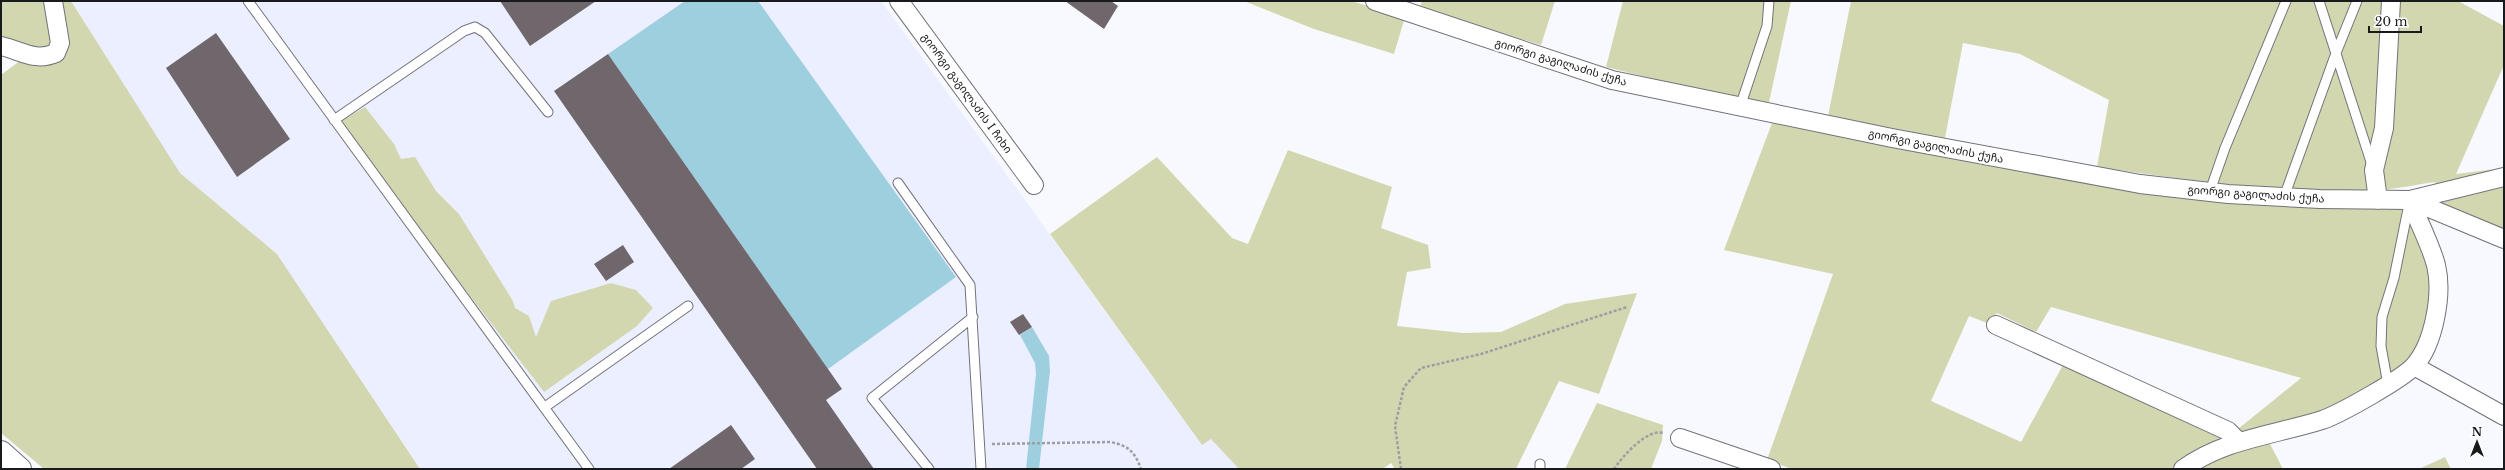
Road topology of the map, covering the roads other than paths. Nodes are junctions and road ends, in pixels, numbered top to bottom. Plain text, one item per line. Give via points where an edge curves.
1 (53, 1) edge
2 (248, 1) edge
3 (899, 1) edge
4 (1375, 1) edge
5 (1769, 1) edge
6 (2286, 1) edge
7 (2319, 1) edge
8 (2357, 1) edge
9 (2392, 1) edge
10 (1, 46) edge
11 (2336, 53) junction
12 (1740, 107) junction
13 (548, 112) dead end
14 (334, 120) junction
15 (2374, 170) junction
16 (2504, 177) edge
17 (898, 183) dead end
18 (1034, 185) dead end
19 (2210, 191) junction
20 (2284, 197) junction
21 (2378, 200) junction
22 (2410, 200) junction
23 (2504, 239) edge
24 (688, 306) dead end
25 (973, 317) junction
26 (1996, 325) dead end
27 (2414, 366) junction
28 (2388, 385) junction
29 (545, 407) junction
30 (2504, 416) edge
31 (1680, 438) road end
32 (2239, 442) junction
33 (1, 452) edge
34 (20, 469) edge
35 (589, 469) edge
36 (929, 469) edge
37 (981, 469) edge
38 (1771, 469) edge
39 (2183, 469) edge

1 - 10 street via 60,43 56,54 44,58
2 - 14 lane
3 - 18 street, გიორგი გაგილაძის I ჩიხი
4 - 12 street, გიორგი გაგილაძის ქუჩა via 1612,80
5 - 12 lane via 1767,26
6 - 19 lane via 2225,148
7 - 11 lane
8 - 11 lane
9 - 15 street via 2384,128
11 - 15 lane
11 - 20 lane
12 - 19 street, გიორგი გაგილაძის ქუჩა via 2140,184
13 - 14 lane via 485,33 475,27 464,31
14 - 29 lane
15 - 21 street
16 - 22 street
17 - 25 lane via 967,279 973,294
19 - 20 street, გიორგი გაგილაძის ქუჩა
20 - 21 street, გიორგი გაგილაძის ქუჩა
21 - 22 street, გიორგი გაგილაძის ქუჩა
22 - 23 street, გიორგი გაგილაძის ქუჩა
22 - 27 street via 2436,265 2439,296 2431,336
22 - 28 lane via 2394,278 2382,317 2381,346
24 - 29 lane
25 - 36 lane via 872,398
25 - 37 lane
26 - 32 street via 2228,431
27 - 28 street
27 - 30 street
28 - 32 street via 2324,419
29 - 35 lane
31 - 38 street
32 - 39 street via 2200,456
33 - 34 main road

